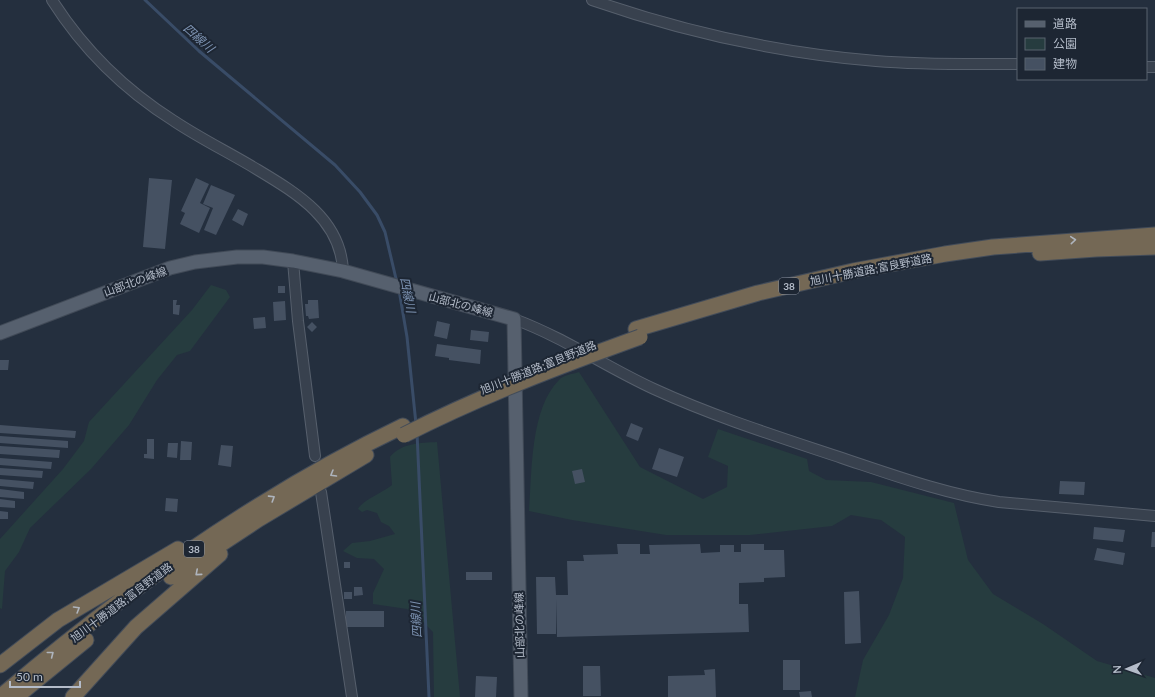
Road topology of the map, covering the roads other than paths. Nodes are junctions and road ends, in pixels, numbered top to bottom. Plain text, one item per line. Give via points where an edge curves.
1 (52, 0) edge
2 (592, 0) edge
3 (1017, 64) edge
4 (1155, 235) edge
5 (1155, 247) edge
6 (993, 252) junction
7 (293, 261) junction
8 (343, 272) junction
9 (514, 319) junction
10 (0, 333) edge
11 (316, 456) dead end
12 (321, 492) dead end
13 (257, 514) junction
14 (1155, 516) edge
15 (0, 665) edge
16 (0, 697) edge
17 (16, 697) edge
18 (73, 697) edge
19 (352, 697) edge
20 (520, 697) edge

1 - 8 street via 88,48 139,96 174,121 294,192 317,210 335,237 343,258
2 - 3 street via 677,27 787,50 877,61
6 -> 4 highway, 旭川十勝道路;富良野道路 / 38
5 - 6 highway, 旭川十勝道路;富良野道路 / 38
6 - 13 highway, 旭川十勝道路;富良野道路 / 38 via 853,271 758,293 543,363 318,470
7 - 8 main road, 山部北の峰線
7 - 10 main road, 山部北の峰線 via 237,257 170,268
7 - 11 street via 298,321
8 - 9 main road, 山部北の峰線
9 - 14 street via 562,339 652,388 709,413 934,488 999,502
9 - 20 main road, 山部北の峰線
12 - 19 street
15 -> 13 highway via 58,620 157,561
16 -> 13 highway, 旭川十勝道路;富良野道路 / 38 via 41,662 170,565
13 - 17 highway, 旭川十勝道路;富良野道路 / 38 via 98,631
13 -> 18 highway, 38 via 136,627

